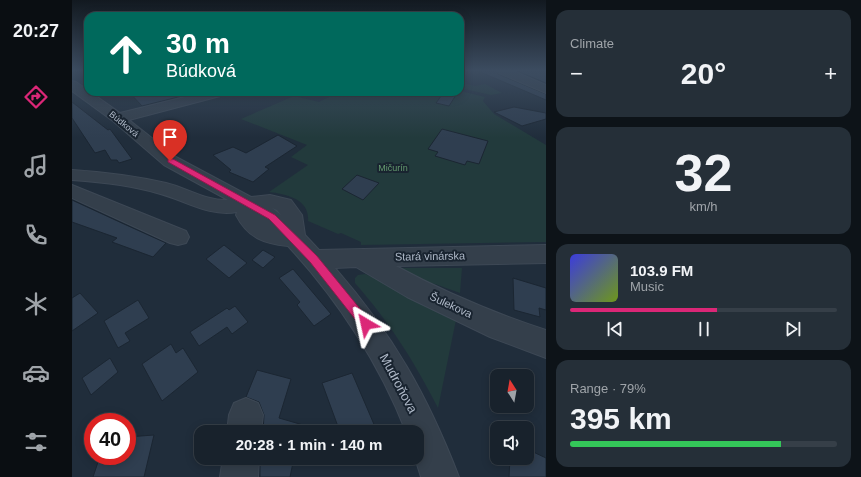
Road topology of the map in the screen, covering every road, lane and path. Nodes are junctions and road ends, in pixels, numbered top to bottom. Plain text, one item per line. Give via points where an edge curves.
1 (91, 96) edge
2 (204, 96) edge
3 (118, 118) junction
4 (72, 175) edge
5 (72, 191) edge
6 (251, 204) junction
7 (178, 237) dead end
8 (304, 248) junction
9 (546, 254) edge
10 (360, 258) junction
11 (416, 289) junction
12 (546, 334) edge
13 (546, 344) edge
14 (240, 465) edge
15 (238, 477) edge
16 (440, 477) edge

1 - 3 street, Búdková
2 - 3 street
3 - 6 street, Búdková via 170,161
4 - 6 street via 129,181 166,189 219,207
5 - 7 street
6 - 8 street, Stará vinárska via 246,215 256,228
6 - 8 street via 268,201 284,205 292,215
8 - 10 street, Stará vinárska
8 - 16 street, Mudroňova via 362,317 397,374 424,432
9 - 10 street, Stará vinárska
10 - 11 street, Šulekova
11 - 12 street via 455,296
11 - 13 street, Šulekova via 500,328
14 - 15 street

